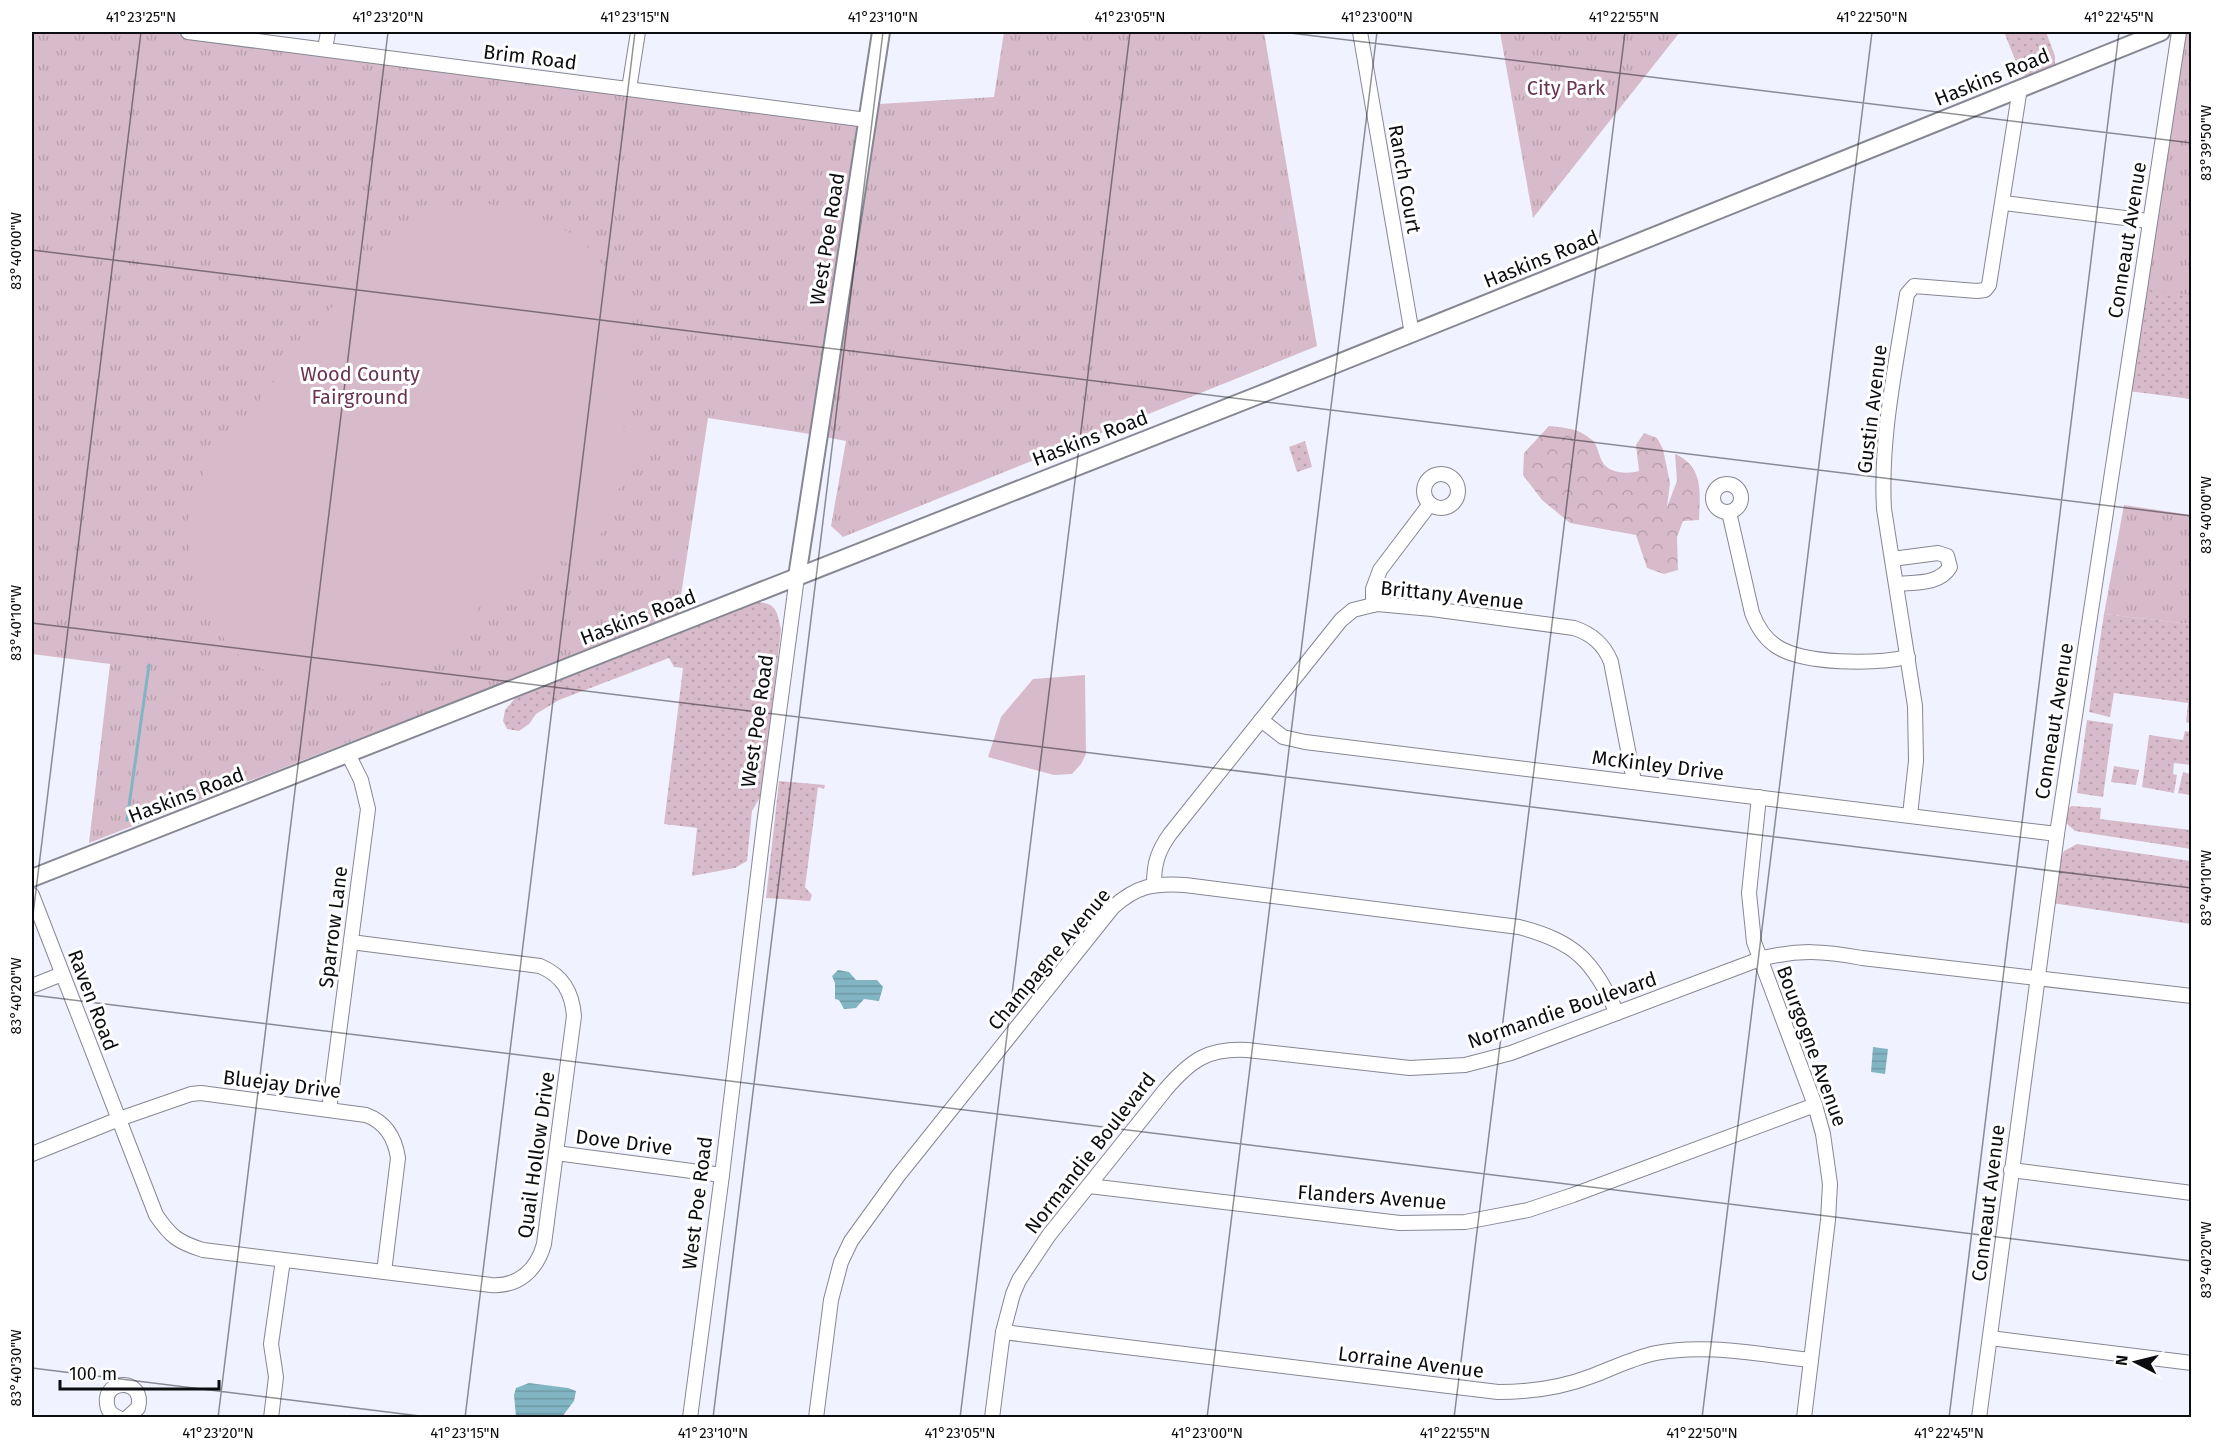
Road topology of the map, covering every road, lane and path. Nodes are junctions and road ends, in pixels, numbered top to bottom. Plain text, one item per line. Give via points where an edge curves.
1 (188, 32) edge
2 (328, 32) edge
3 (638, 32) edge
4 (881, 32) edge
5 (1360, 32) edge
6 (2161, 32) edge
7 (2179, 32) edge
8 (326, 50) junction
9 (2020, 88) junction
10 (629, 89) junction
11 (867, 120) junction
12 (2004, 203) junction
13 (2149, 221) junction
14 (1412, 334) junction
15 (1430, 504) dead end
16 (1729, 512) dead end
17 (1892, 559) junction
18 (797, 577) junction
19 (1896, 584) junction
20 (1373, 605) junction
21 (1908, 657) junction
22 (1261, 720) junction
23 (348, 754) junction
24 (1634, 781) junction
25 (1759, 797) junction
26 (1910, 815) junction
27 (2057, 834) junction
28 (32, 878) edge
29 (1154, 884) junction
30 (32, 895) edge
31 (351, 942) junction
32 (1760, 959) junction
33 (62, 974) junction
34 (2037, 977) junction
35 (32, 986) edge
36 (2192, 996) edge
37 (1617, 1013) junction
38 (1815, 1105) junction
39 (329, 1110) junction
40 (119, 1119) junction
41 (556, 1153) junction
42 (32, 1154) edge
43 (2011, 1170) junction
44 (722, 1174) junction
45 (1089, 1186) junction
46 (2192, 1193) edge
47 (283, 1260) junction
48 (384, 1272) junction
49 (1003, 1332) junction
50 (1990, 1338) junction
51 (1811, 1360) junction
52 (2192, 1364) edge
53 (119, 1418) edge
54 (127, 1418) edge
55 (271, 1418) edge
56 (690, 1418) edge
57 (816, 1418) edge
58 (992, 1418) edge
59 (1803, 1418) edge
60 (1979, 1418) edge

1 - 8 street, Brim Road
2 - 8 street
3 - 10 street
4 - 11 main road, West Poe Road
5 - 14 street, Ranch Court
6 - 9 main road, Haskins Road
7 - 13 street, Conneaut Avenue
8 - 10 street, Brim Road
9 - 12 street, Gustin Avenue
9 - 14 main road, Haskins Road
10 - 11 street, Brim Road
11 - 18 main road, West Poe Road
12 - 13 street
12 - 17 street, Gustin Avenue via 1992,274 1985,290 1914,285 1907,294 1883,454 1884,509
13 - 27 street, Conneaut Avenue
14 - 18 main road, Haskins Road
15 - 20 street via 1380,570 1373,589
16 - 21 street via 1752,613 1770,641 1793,654 1834,660 1871,663
17 - 19 street, Gustin Avenue
17 - 19 street via 1938,553 1947,556 1950,567 1937,579
18 - 23 main road, Haskins Road
18 - 44 street, West Poe Road
19 - 21 street, Gustin Avenue
20 - 22 street, Brittany Avenue via 1353,610 1341,620
20 - 24 street, Brittany Avenue via 1574,628 1589,634 1602,645 1611,662
21 - 26 street, Gustin Avenue via 1917,738
22 - 24 street, McKinley Drive via 1283,737 1305,742
22 - 29 street, Brittany Avenue via 1161,848 1154,863
23 - 28 main road, Haskins Road
23 - 31 street, Sparrow Lane via 361,780 368,809
24 - 25 street, McKinley Drive
25 - 26 street, McKinley Drive
25 - 32 street, Bourgogne Avenue via 1749,893
26 - 27 street, McKinley Drive
27 - 34 street, Conneaut Avenue
29 - 37 street, Champagne Avenue via 1527,929 1557,939 1583,957 1603,982
29 - 57 street, Champagne Avenue via 1140,888 1113,907 864,1220 836,1277
30 - 33 street, Raven Road
31 - 39 street, Sparrow Lane
31 - 41 street, Quail Hollow Drive via 518,962 540,966 561,980 570,995 574,1016
32 - 34 street, Normandie Boulevard via 1796,951 1825,951
32 - 37 street, Normandie Boulevard
32 - 38 street, Bourgogne Avenue
33 - 35 street
33 - 40 street, Raven Road
34 - 36 street, Normandie Boulevard
34 - 43 street, Conneaut Avenue
37 - 45 street, Normandie Boulevard via 1488,1060 1434,1068 1247,1050 1215,1052 1180,1072
38 - 45 street, Flanders Avenue via 1573,1195 1465,1222 1401,1222
38 - 51 street, Bourgogne Avenue via 1830,1184
39 - 40 street, Bluejay Drive via 201,1094 179,1097
39 - 48 street, Bluejay Drive via 373,1118 386,1128 397,1150
40 - 42 street, Bluejay Drive
40 - 47 street, Quail Hollow Drive via 156,1215 168,1232 184,1244 204,1250
41 - 44 street, Dove Drive
41 - 48 street, Quail Hollow Drive via 544,1244 534,1267 522,1278 507,1285 491,1286
43 - 46 street
43 - 50 street, Conneaut Avenue
44 - 56 street, West Poe Road
45 - 49 street, Normandie Boulevard via 1027,1266 1013,1294
47 - 48 street, Quail Hollow Drive
47 - 55 street via 271,1344 276,1377
49 - 51 street, Lorraine Avenue via 1498,1392 1565,1385 1633,1360 1680,1350 1733,1351
49 - 58 street, Normandie Boulevard
50 - 52 street
50 - 60 street, Conneaut Avenue
51 - 59 street, Bourgogne Avenue
53 - 54 street via 108,1408 107,1397 113,1388 124,1384 134,1388 140,1397 135,1413

